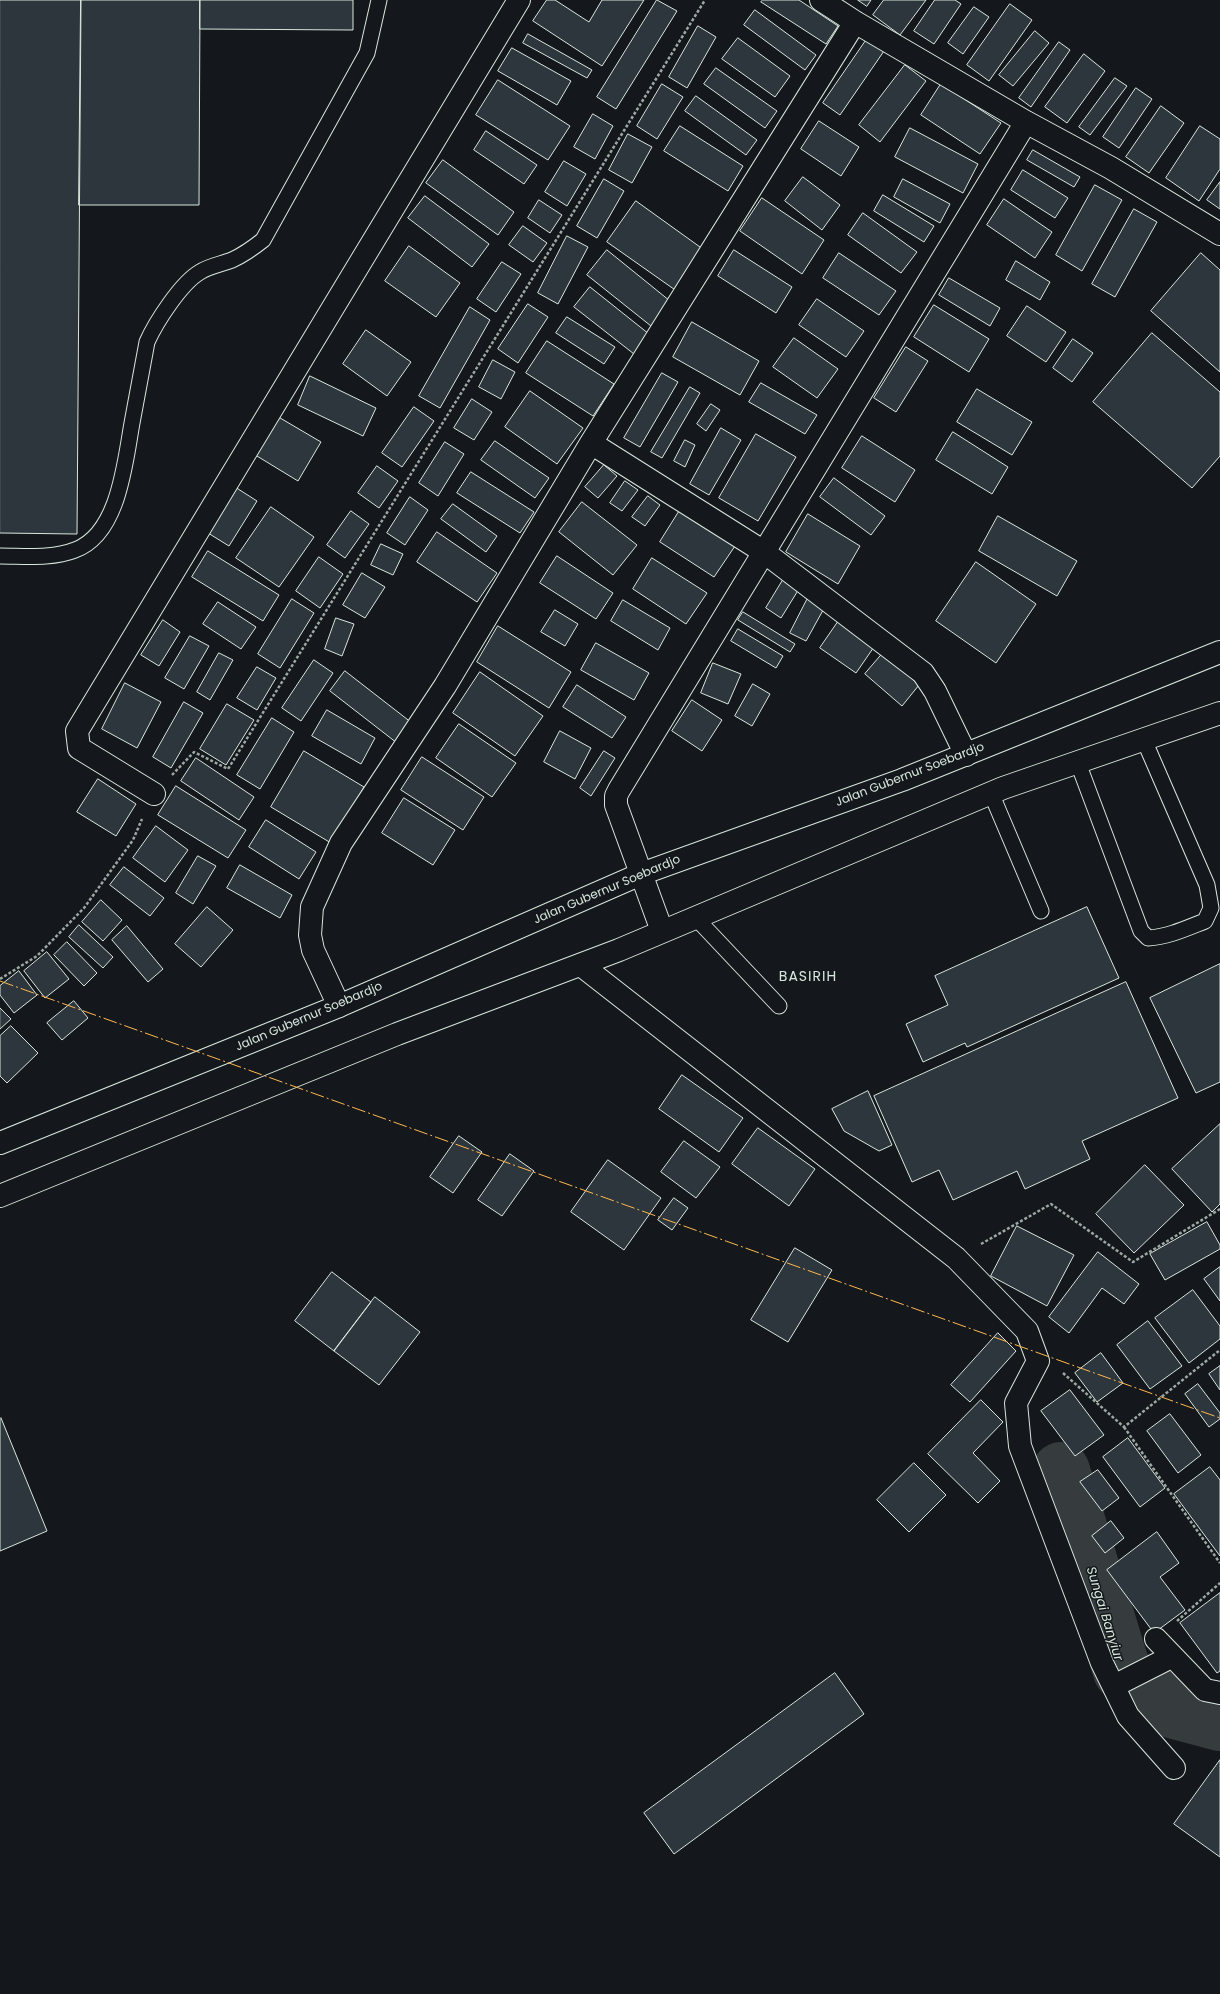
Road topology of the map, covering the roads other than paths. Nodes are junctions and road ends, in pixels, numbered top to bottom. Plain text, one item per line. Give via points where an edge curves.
1 (379, 0) edge
2 (519, 0) edge
3 (821, 0) edge
4 (855, 22) junction
5 (1026, 122) junction
6 (1220, 234) edge
7 (591, 443) junction
8 (764, 552) junction
9 (0, 556) edge
10 (1220, 652) edge
11 (1220, 713) edge
12 (1144, 740) junction
13 (966, 755) junction
14 (1078, 763) junction
15 (991, 793) junction
16 (154, 794) road end
17 (641, 874) junction
18 (1040, 911) dead end
19 (695, 917) junction
20 (662, 931) junction
21 (580, 965) junction
22 (339, 1006) junction
23 (779, 1006) dead end
24 (0, 1143) edge
25 (0, 1196) edge
26 (1156, 1639) road end
27 (1171, 1657) junction
28 (1114, 1686) junction
29 (1220, 1693) edge
30 (1174, 1768) dead end

1 - 9 lane via 367,53 263,240 251,250 233,259 200,271 188,282 155,326 146,350 120,488 101,528 92,541 76,550 57,555
2 - 16 main road via 77,731 78,748
3 - 4 main road
4 - 5 main road
4 - 7 main road
5 - 6 main road via 1111,168
5 - 8 main road
7 - 8 main road
7 - 22 main road via 445,686 342,843 326,875 312,907 310,935 313,950
8 - 13 main road via 923,674 935,691
8 - 17 main road via 616,796 616,805
10 - 13 main road, Jalan Gubernur Soebardjo
11 - 12 main road
12 - 14 main road
12 - 14 lane via 1206,885 1211,908 1205,921 1159,937 1148,938 1141,931
13 - 17 main road, Jalan Gubernur Soebardjo
14 - 15 main road
15 - 18 lane
15 - 19 main road
17 - 20 main road
17 - 22 main road, Jalan Gubernur Soebardjo
19 - 20 main road
19 - 23 lane
20 - 21 main road
21 - 25 main road via 397,1034
21 - 28 main road via 956,1258 1027,1331 1038,1360 1016,1403 1020,1446 1102,1663
22 - 24 main road, Jalan Gubernur Soebardjo
26 - 27 main road
27 - 28 main road
27 - 29 main road via 1205,1690
28 - 30 main road via 1128,1716

